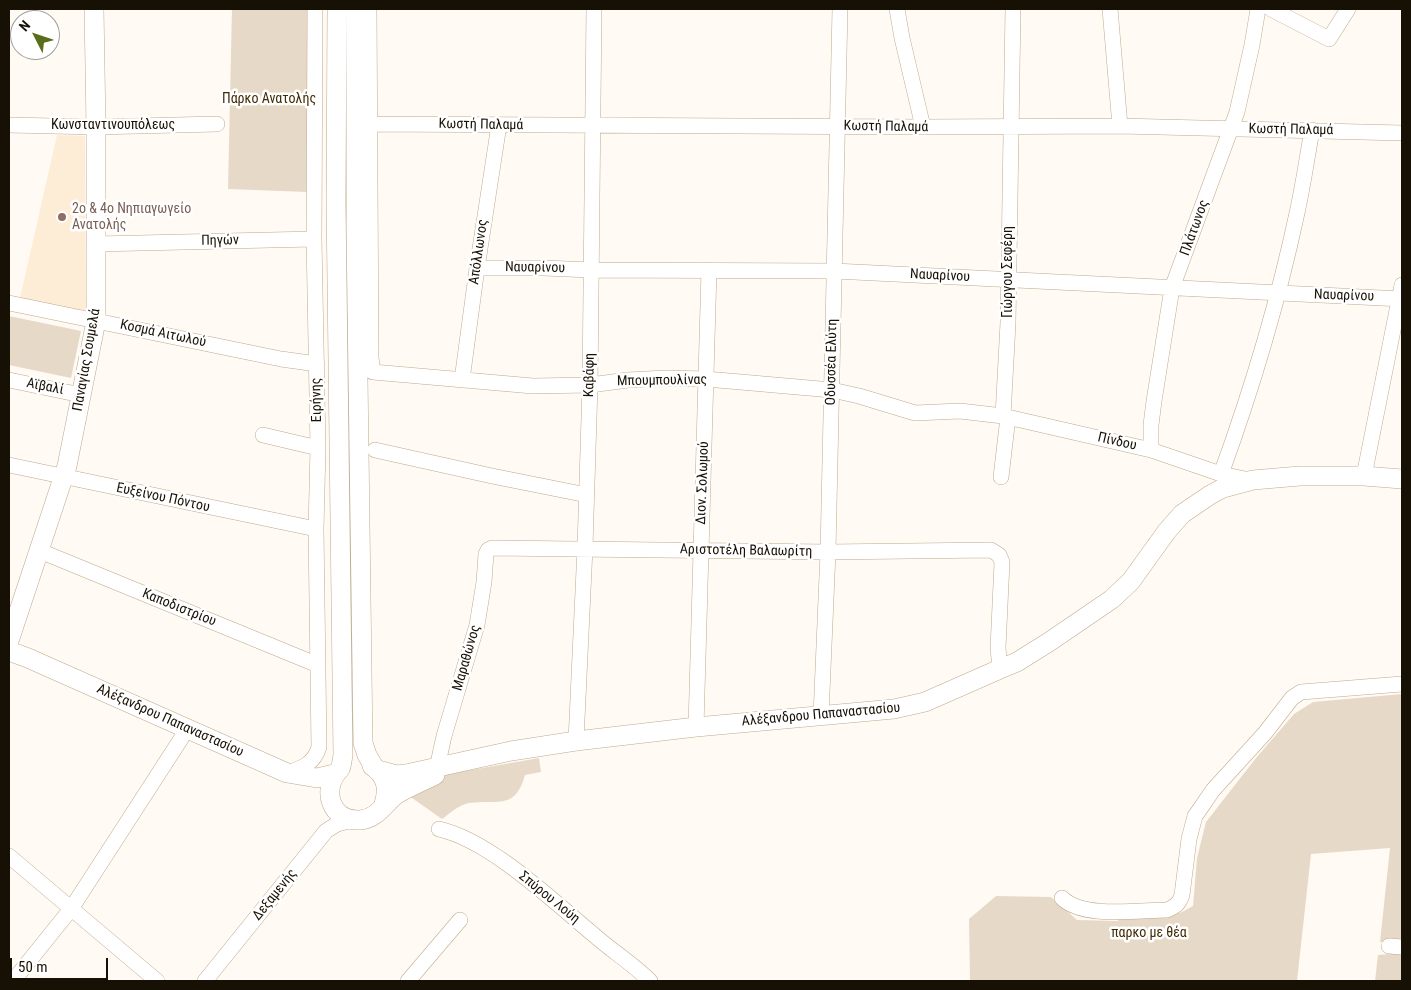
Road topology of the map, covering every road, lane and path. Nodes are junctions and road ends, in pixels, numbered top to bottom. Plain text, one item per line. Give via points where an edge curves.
1 (94, 9) edge
2 (315, 9) edge
3 (337, 9) edge
4 (356, 9) edge
5 (369, 9) edge
6 (594, 9) edge
7 (840, 9) edge
8 (897, 9) edge
9 (1013, 9) edge
10 (1110, 9) edge
11 (1258, 9) edge
12 (1271, 9) edge
13 (1348, 9) edge
14 (217, 124) dead end
15 (370, 124) junction
16 (9, 125) edge
17 (499, 125) junction
18 (593, 126) junction
19 (837, 126) junction
20 (1120, 126) junction
21 (96, 127) junction
22 (923, 127) junction
23 (1012, 127) junction
24 (1231, 129) junction
25 (1312, 130) junction
26 (1402, 133) edge
27 (314, 239) junction
28 (96, 244) junction
29 (477, 268) junction
30 (591, 270) junction
31 (709, 270) junction
32 (834, 271) junction
33 (1008, 279) junction
34 (1172, 288) junction
35 (1278, 293) junction
36 (1401, 294) edge
37 (9, 303) edge
38 (96, 321) junction
39 (317, 364) junction
40 (706, 379) junction
41 (9, 380) edge
42 (462, 380) junction
43 (590, 385) junction
44 (832, 390) junction
45 (81, 395) junction
46 (1005, 417) junction
47 (263, 435) dead end
48 (318, 448) junction
49 (375, 450) dead end
50 (1151, 450) junction
51 (9, 465) edge
52 (1221, 474) junction
53 (1364, 476) junction
54 (64, 477) junction
55 (1001, 477) dead end
56 (1402, 479) edge
57 (1253, 480) junction
58 (587, 495) junction
59 (316, 529) junction
60 (492, 548) joint
61 (585, 548) junction
62 (40, 551) junction
63 (701, 551) junction
64 (828, 552) junction
65 (9, 641) edge
66 (9, 651) edge
67 (318, 665) junction
68 (1000, 669) junction
69 (1402, 684) edge
70 (821, 716) junction
71 (696, 727) junction
72 (188, 728) junction
73 (576, 742) junction
74 (445, 767) junction
75 (376, 768) junction
76 (338, 771) junction
77 (287, 773) junction
78 (331, 803) junction
79 (384, 804) junction
80 (353, 820) junction
81 (440, 829) dead end
82 (9, 856) edge
83 (1062, 898) dead end
84 (71, 909) junction
85 (460, 920) dead end
86 (13, 981) edge
87 (157, 981) edge
88 (206, 981) edge
89 (408, 981) edge
90 (650, 981) edge

1 - 21 street, Παναγίας Σουμελά
2 - 27 street, Ειρήνης
3 - 76 street via 336,204 343,755
4 - 75 street via 363,743 366,755
5 - 15 street
6 - 18 street, Καβάφη
7 - 19 street, Οδυσσέα Ελύτη
8 - 22 street
9 - 23 street, Γιώργου Σεφέρη
10 - 20 street
11 - 24 street, Πλάτωνος
12 - 13 street via 1329,38
14 - 21 street, Κωνσταντινουπόλεως
15 - 17 street, Κωστή Παλαμά
15 - 42 street, Μπουμπουλίνας via 372,368 374,372
16 - 21 street, Κωνσταντινουπόλεως
17 - 18 street, Κωστή Παλαμά
17 - 29 street, Απόλλωνος
18 - 19 street, Κωστή Παλαμά
18 - 30 street, Καβάφη
19 - 22 street, Κωστή Παλαμά
19 - 32 street, Οδυσσέα Ελύτη
20 - 23 street, Κωστή Παλαμά
20 - 24 street, Κωστή Παλαμά
21 - 28 street, Παναγίας Σουμελά
22 - 23 street, Κωστή Παλαμά
23 - 33 street, Γιώργου Σεφέρη
24 - 25 street, Κωστή Παλαμά
24 - 34 street, Πλάτωνος
25 - 26 street, Κωστή Παλαμά
25 - 35 street
27 - 28 street, Πηγών
27 - 39 street, Ειρήνης
28 - 38 street, Παναγίας Σουμελά
29 - 30 street, Ναυαρίνου
29 - 42 street, Απόλλωνος
30 - 31 street, Ναυαρίνου
30 - 43 street, Καβάφη
31 - 32 street, Ναυαρίνου
31 - 40 street, Διον. Σολωμού
32 - 33 street, Ναυαρίνου
32 - 44 street, Οδυσσέα Ελύτη
33 - 34 street, Ναυαρίνου
33 - 46 street, Γιώργου Σεφέρη
34 - 35 street, Ναυαρίνου
34 - 50 street, Πλάτωνος via 1154,401
35 - 36 street, Ναυαρίνου
35 - 52 street
36 - 53 street
37 - 38 street, Κοσμά Αιτωλού
38 - 39 street, Κοσμά Αιτωλού
38 - 45 street, Παναγίας Σουμελά
39 - 48 street, Ειρήνης
40 - 43 street, Μπουμπουλίνας via 637,380
40 - 44 street, Μπουμπουλίνας
40 - 63 street, Διον. Σολωμού
41 - 45 street, Αϊβαλί
42 - 43 street, Μπουμπουλίνας via 533,386
43 - 58 street, Καβάφη
44 - 46 street, Πίνδου via 915,413 960,411
44 - 64 street, Οδυσσέα Ελύτη
45 - 54 street, Παναγίας Σουμελά
46 - 50 street, Πίνδου
46 - 55 street, Γιώργου Σεφέρη
47 - 48 street
48 - 59 street, Ειρήνης
49 - 58 street
50 - 52 street, Πίνδου
51 - 54 street, Ευξείνου Πόντου
52 - 57 street, Πίνδου
53 - 56 street, Πίνδου
53 - 57 street, Πίνδου
54 - 59 street, Ευξείνου Πόντου
54 - 62 street, Παναγίας Σουμελά
57 - 68 street, Αλέξανδρου Παπαναστασίου via 1223,488 1182,514 1131,581 1112,598 1049,642
58 - 61 street, Καβάφη
59 - 67 street, Ειρήνης
60 - 61 street, Αριστοτέλη Βαλαωρίτη
60 - 74 street, Μαραθώνος via 486,554 477,625 448,722
61 - 63 street, Αριστοτέλη Βαλαωρίτη
61 - 73 street, Καβάφη
62 - 65 street, Παναγίας Σουμελά
62 - 67 street, Καποδιστρίου
63 - 64 street, Αριστοτέλη Βαλαωρίτη
63 - 71 street, Διον. Σολωμού
64 - 68 street, Αριστοτέλη Βαλαωρίτη via 991,550 999,555 1002,562
64 - 70 street, Οδυσσέα Ελύτη
66 - 72 street, Αλέξανδρου Παπαναστασίου
67 - 77 street, Ειρήνης via 317,756 302,768
68 - 70 street, Αλέξανδρου Παπαναστασίου via 914,705
69 - 83 street via 1301,692 1292,698 1213,790 1195,816 1182,895 1176,906 1167,910 1094,911 1075,907
70 - 71 street, Αλέξανδρου Παπαναστασίου
71 - 73 street, Αλέξανδρου Παπαναστασίου
72 - 77 street, Αλέξανδρου Παπαναστασίου
72 - 84 street
73 - 74 street, Αλέξανδρου Παπαναστασίου via 511,751
74 - 75 street, Αλέξανδρου Παπαναστασίου via 396,775
74 - 79 street
75 - 76 street via 360,762 350,763
75 - 79 street via 387,786
76 - 77 street, Αλέξανδρου Παπαναστασίου via 316,778
76 - 78 street via 330,783
77 - 78 street
78 - 80 street via 344,817
79 - 80 street via 371,817
80 - 88 street, Δεξαμενής via 326,831
81 - 90 street, Σπύρου Λούη via 472,842 522,875
82 - 84 street
84 - 86 street
84 - 87 street
85 - 89 street

